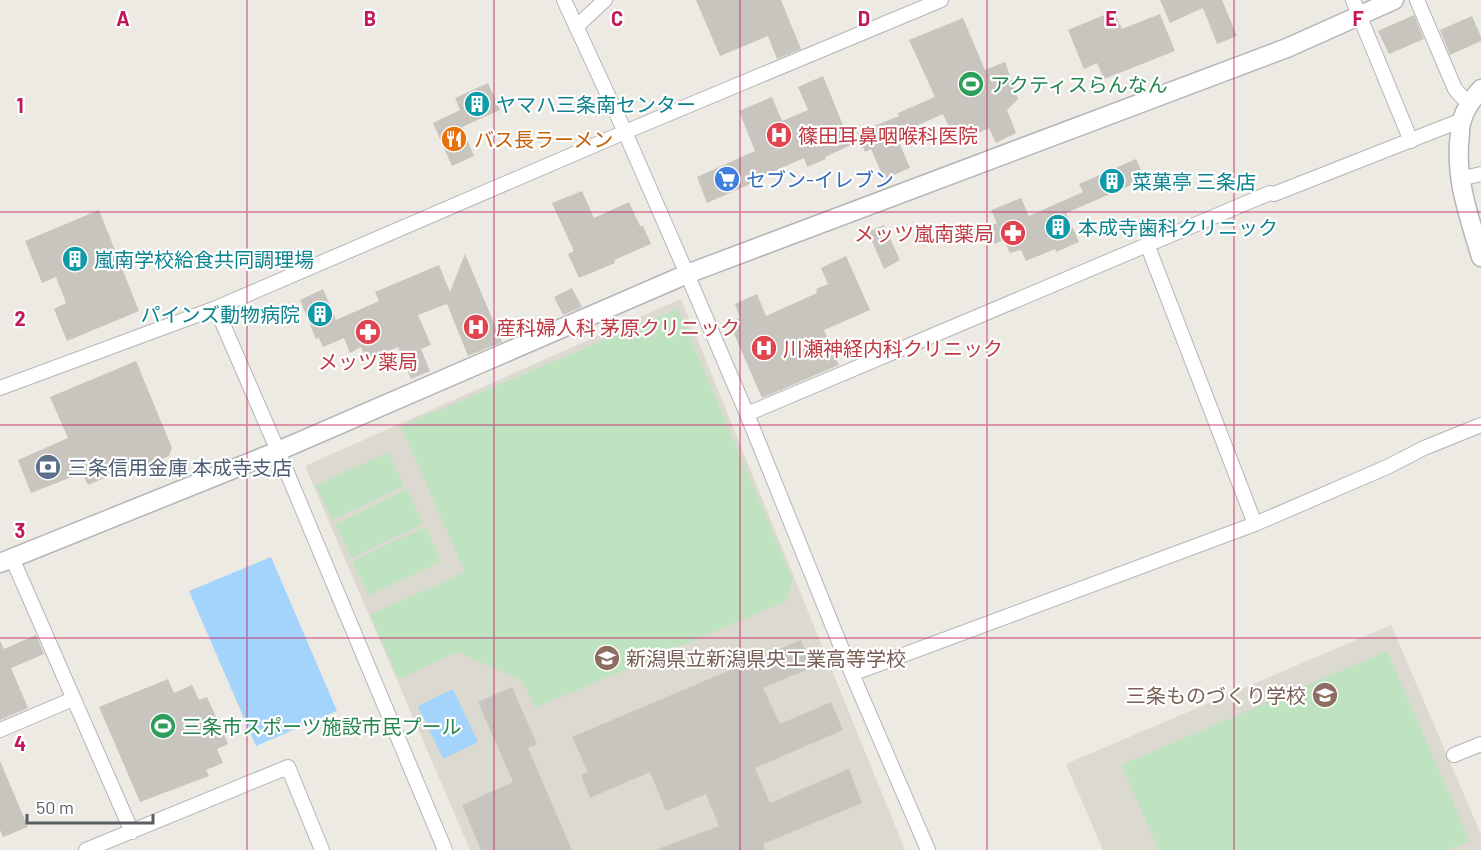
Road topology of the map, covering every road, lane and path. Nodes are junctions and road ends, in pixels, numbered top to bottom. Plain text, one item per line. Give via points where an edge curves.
1 (564, 0) edge
2 (605, 0) edge
3 (941, 0) edge
4 (1394, 0) edge
5 (1417, 0) edge
6 (1356, 8) edge
7 (576, 27) junction
8 (1476, 96) edge
9 (1462, 120) junction
10 (625, 132) junction
11 (1411, 141) junction
12 (1481, 174) edge
13 (1460, 179) junction
14 (1146, 244) junction
15 (1481, 257) edge
16 (687, 274) junction
17 (216, 308) junction
18 (0, 388) edge
19 (747, 414) junction
20 (1481, 425) edge
21 (278, 451) junction
22 (1255, 524) junction
23 (6, 561) edge
24 (852, 674) junction
25 (73, 699) junction
26 (0, 730) edge
27 (1481, 744) edge
28 (1454, 756) dead end
29 (132, 832) junction
30 (86, 850) edge
31 (322, 850) edge
32 (445, 850) edge
33 (927, 850) edge

1 - 7 street
2 - 7 street
3 - 10 street
4 - 6 street
5 - 8 street via 1455,89 1463,98
6 - 11 street
6 - 16 street via 1287,48
7 - 10 street
8 - 9 street
9 - 11 street
9 - 13 street
10 - 16 street
10 - 17 street
11 - 14 street
12 - 13 street
13 - 15 street
14 - 19 street
14 - 22 street
16 - 19 street
16 - 21 street
17 - 18 street
17 - 21 street
19 - 24 street
20 - 22 street
21 - 23 street
21 - 32 street
22 - 24 street
23 - 25 street
24 - 33 street
25 - 26 street
25 - 29 street
27 - 28 street
29 - 30 street
29 - 31 street via 288,767

